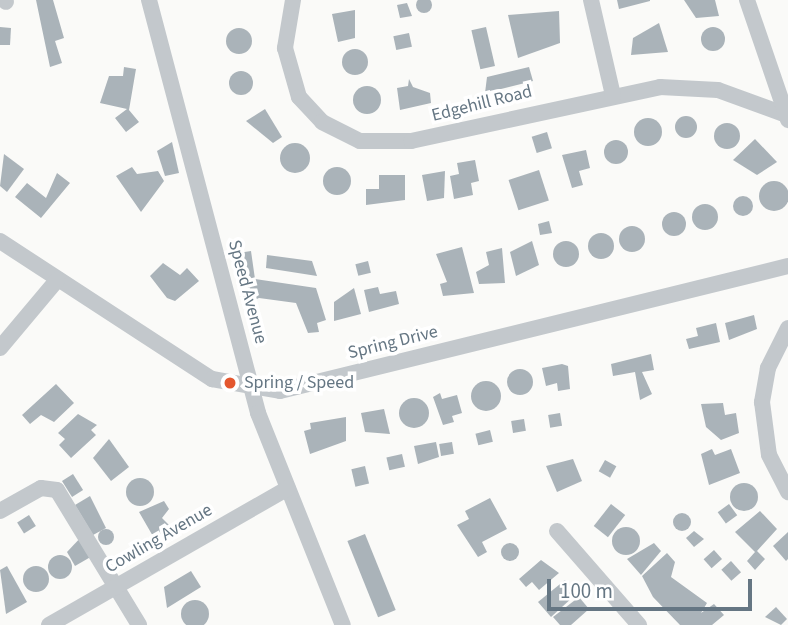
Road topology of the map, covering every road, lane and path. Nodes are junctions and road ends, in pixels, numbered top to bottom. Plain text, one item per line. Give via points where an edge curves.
1 (149, 0) edge
2 (293, 0) edge
3 (591, 0) edge
4 (747, 0) edge
5 (612, 95) junction
6 (786, 117) edge
7 (0, 241) edge
8 (788, 266) edge
9 (57, 281) junction
10 (788, 328) edge
11 (0, 348) edge
12 (251, 387) junction
13 (780, 463) edge
14 (288, 488) junction
15 (788, 492) edge
16 (0, 511) edge
17 (557, 531) dead end
18 (116, 586) junction
19 (49, 625) edge
20 (139, 625) edge
21 (343, 625) edge
22 (639, 625) edge

1 - 12 street, Speed Avenue
2 - 5 street, Edgehill Road via 285,48 295,88 322,122 360,141 411,141
3 - 5 street
4 - 6 street
5 - 6 street, Edgehill Road via 692,86
7 - 9 street, Spring Drive
8 - 12 street, Spring Drive via 280,391
9 - 11 street
9 - 12 street, Spring Drive via 212,379
10 - 13 street via 768,368 762,402
12 - 14 street, Speed Avenue
13 - 15 street
14 - 18 street, Cowling Avenue
14 - 21 street, Speed Avenue
16 - 18 street via 41,488 57,491
17 - 22 street
18 - 19 street, Cowling Avenue
18 - 20 street

